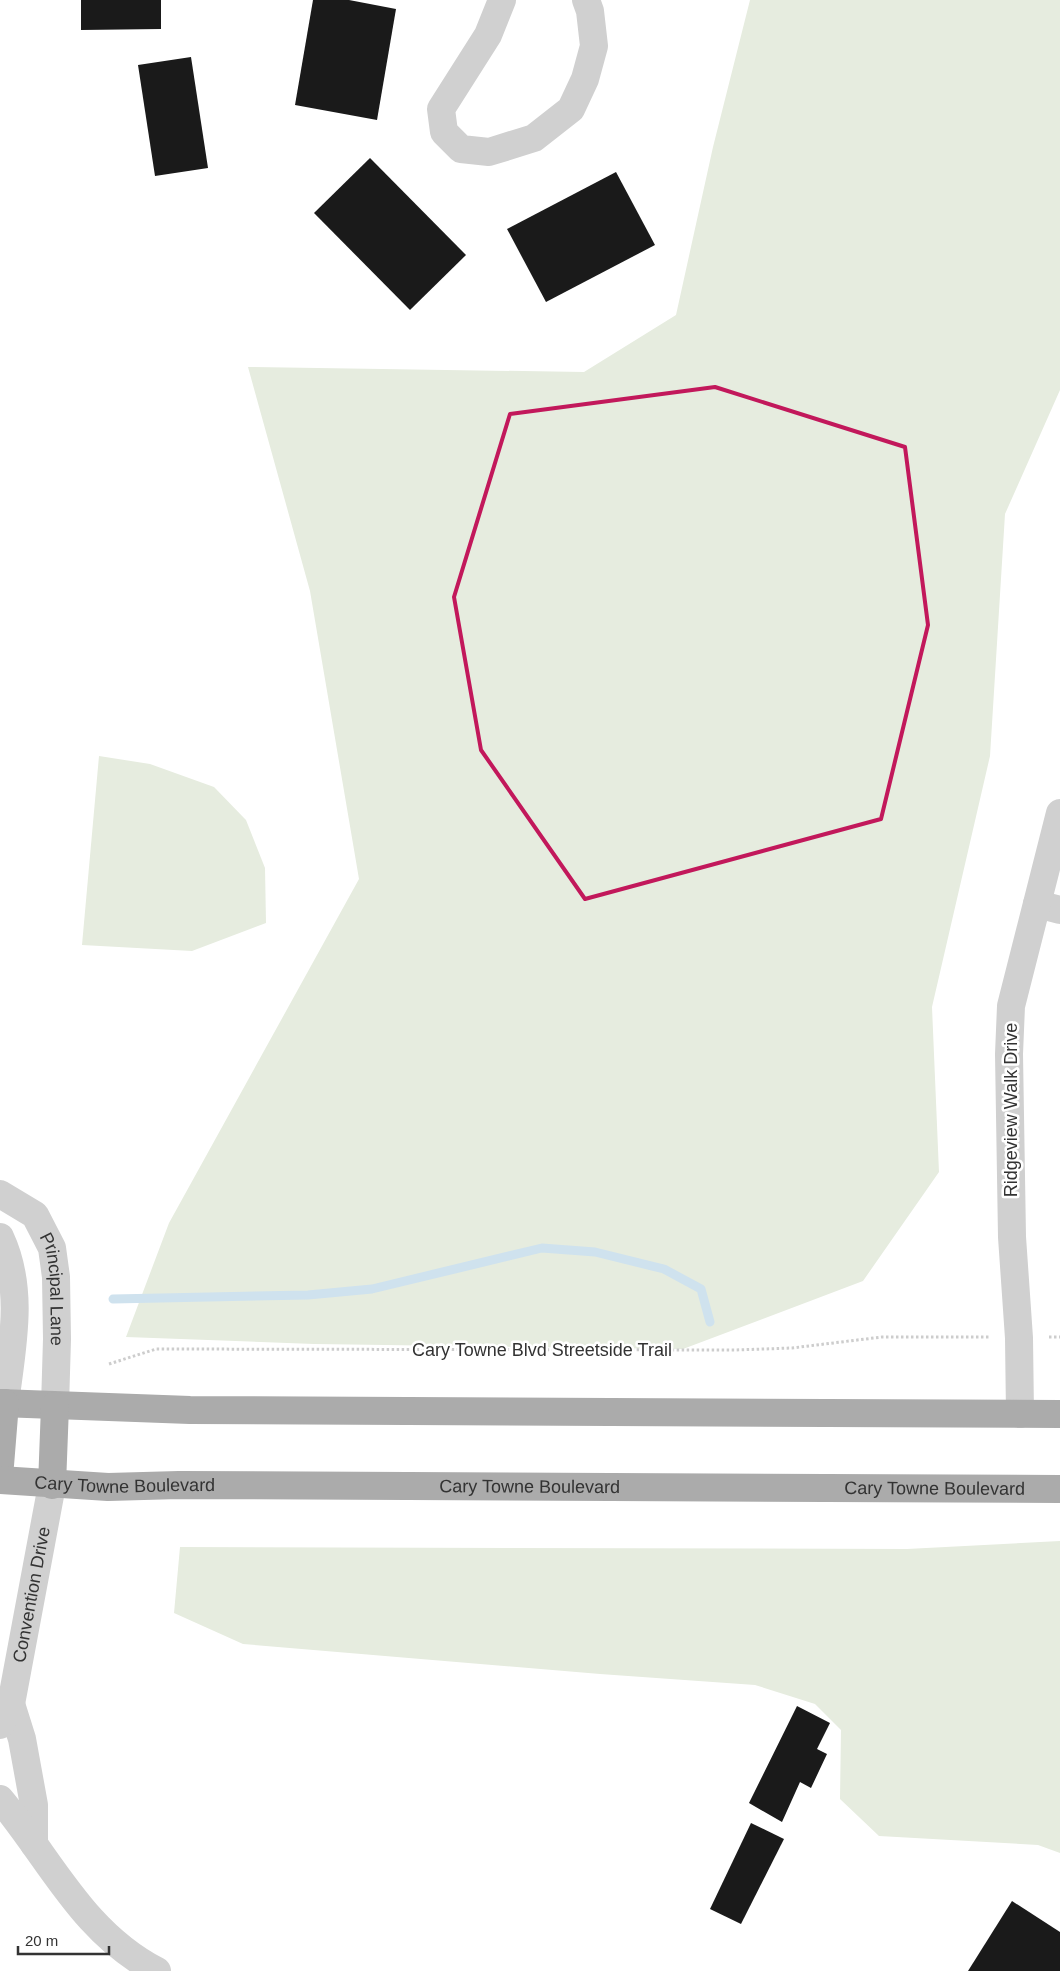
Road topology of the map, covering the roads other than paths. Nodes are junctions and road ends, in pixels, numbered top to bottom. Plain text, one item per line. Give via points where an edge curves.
1 (502, 0) edge
2 (586, 0) edge
3 (1060, 813) edge
4 (1049, 907) edge
5 (0, 1197) edge
6 (0, 1236) edge
7 (3, 1403) edge
8 (55, 1406) junction
9 (1020, 1414) junction
10 (1060, 1414) edge
11 (0, 1465) edge
12 (0, 1480) edge
13 (52, 1485) junction
14 (1060, 1489) edge
15 (6, 1714) edge
16 (0, 1799) edge
17 (34, 1844) junction
18 (157, 1971) edge

1 - 2 street via 488,35 441,109 444,132 461,148 489,152 534,138 571,110 585,79 594,46
3 - 4 street, Ridgeview Walk Drive
4 - 9 street, Ridgeview Walk Drive via 1011,1006 1012,1236
5 - 8 street, Principal Lane via 35,1215 52,1248 56,1277
6 - 7 street, Principal Lane via 9,1260 16,1306
7 - 8 main road
7 - 11 main road
8 - 9 main road via 190,1410
8 - 13 main road
9 - 10 main road
12 - 13 main road, Cary Towne Boulevard
13 - 14 main road, Cary Towne Boulevard
13 - 15 street, Convention Drive
15 - 17 street, Convention Drive via 22,1739 34,1805
16 - 17 street
17 - 18 street via 71,1898 99,1928 123,1950

